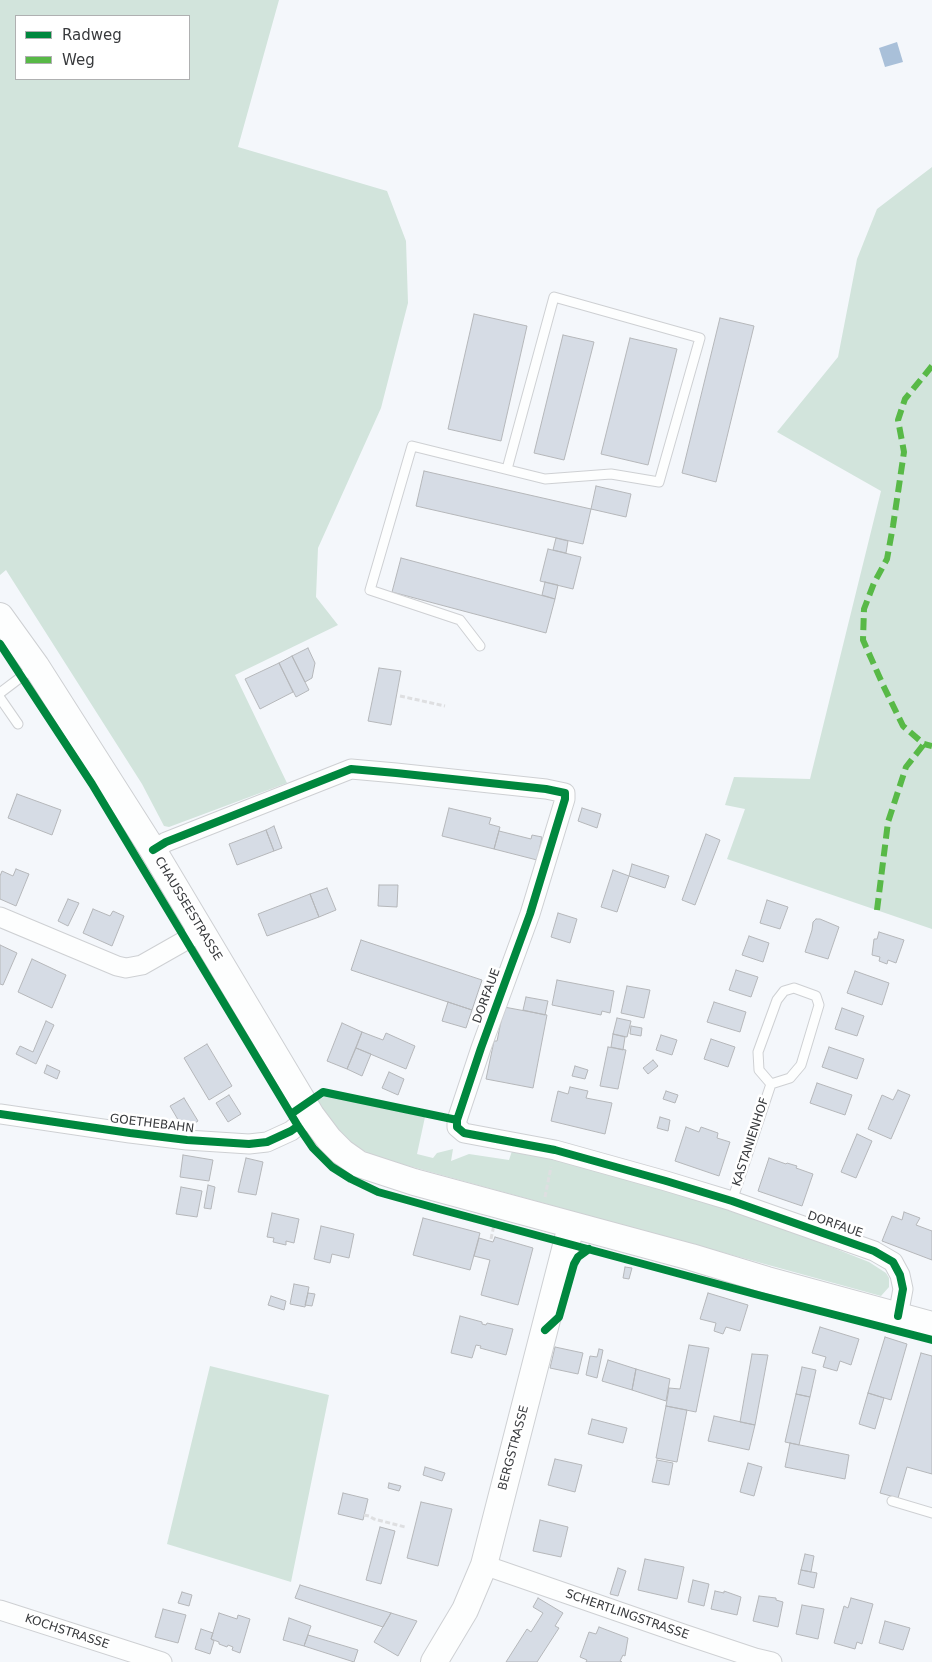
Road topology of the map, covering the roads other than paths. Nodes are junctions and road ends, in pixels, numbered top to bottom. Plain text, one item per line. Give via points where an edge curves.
1 (507, 469) junction
2 (0, 616) edge
3 (480, 646) dead end
4 (36, 666) junction
5 (0, 694) edge
6 (0, 698) edge
7 (18, 724) dead end
8 (153, 850) junction
9 (0, 917) edge
10 (202, 930) junction
11 (771, 1084) junction
12 (0, 1114) edge
13 (311, 1116) junction
14 (732, 1200) junction
15 (571, 1226) junction
16 (898, 1316) junction
17 (932, 1325) edge
18 (892, 1501) dead end
19 (932, 1513) edge
20 (484, 1565) junction
21 (0, 1610) edge
22 (162, 1662) edge
23 (434, 1662) edge
24 (772, 1662) edge

1 - 1 lane via 545,479 611,474 659,482 700,338 554,297
1 - 3 lane via 412,446 370,590 460,620
2 - 4 street, CHAUSSEESTRASSE
4 - 5 lane
4 - 8 street, CHAUSSEESTRASSE
6 - 7 lane
8 - 10 street, CHAUSSEESTRASSE
8 - 14 street, DORFAUE via 166,842 350,770 396,772 565,793 566,799 530,914 456,1120 457,1127 464,1133 555,1150
9 - 10 street via 126,968 142,965
10 - 13 street, CHAUSSEESTRASSE
11 - 11 lane, KASTANIENHOF via 759,1070 758,1052 777,1000 784,991 794,988 816,996 819,1005 799,1070 790,1078
11 - 14 lane, KASTANIENHOF
12 - 13 street, GOETHEBAHN via 187,1140 249,1144 268,1142
13 - 15 street, CHAUSSEESTRASSE via 329,1139 359,1164
14 - 16 street, DORFAUE via 864,1247 892,1262 900,1275 903,1289
15 - 16 street
15 - 20 street, BERGSTRASSE
16 - 17 street
18 - 19 lane
20 - 23 street, BERGSTRASSE via 466,1610
20 - 24 street, SCHERTLINGSTRASSE
21 - 22 street, KOCHSTRASSE

